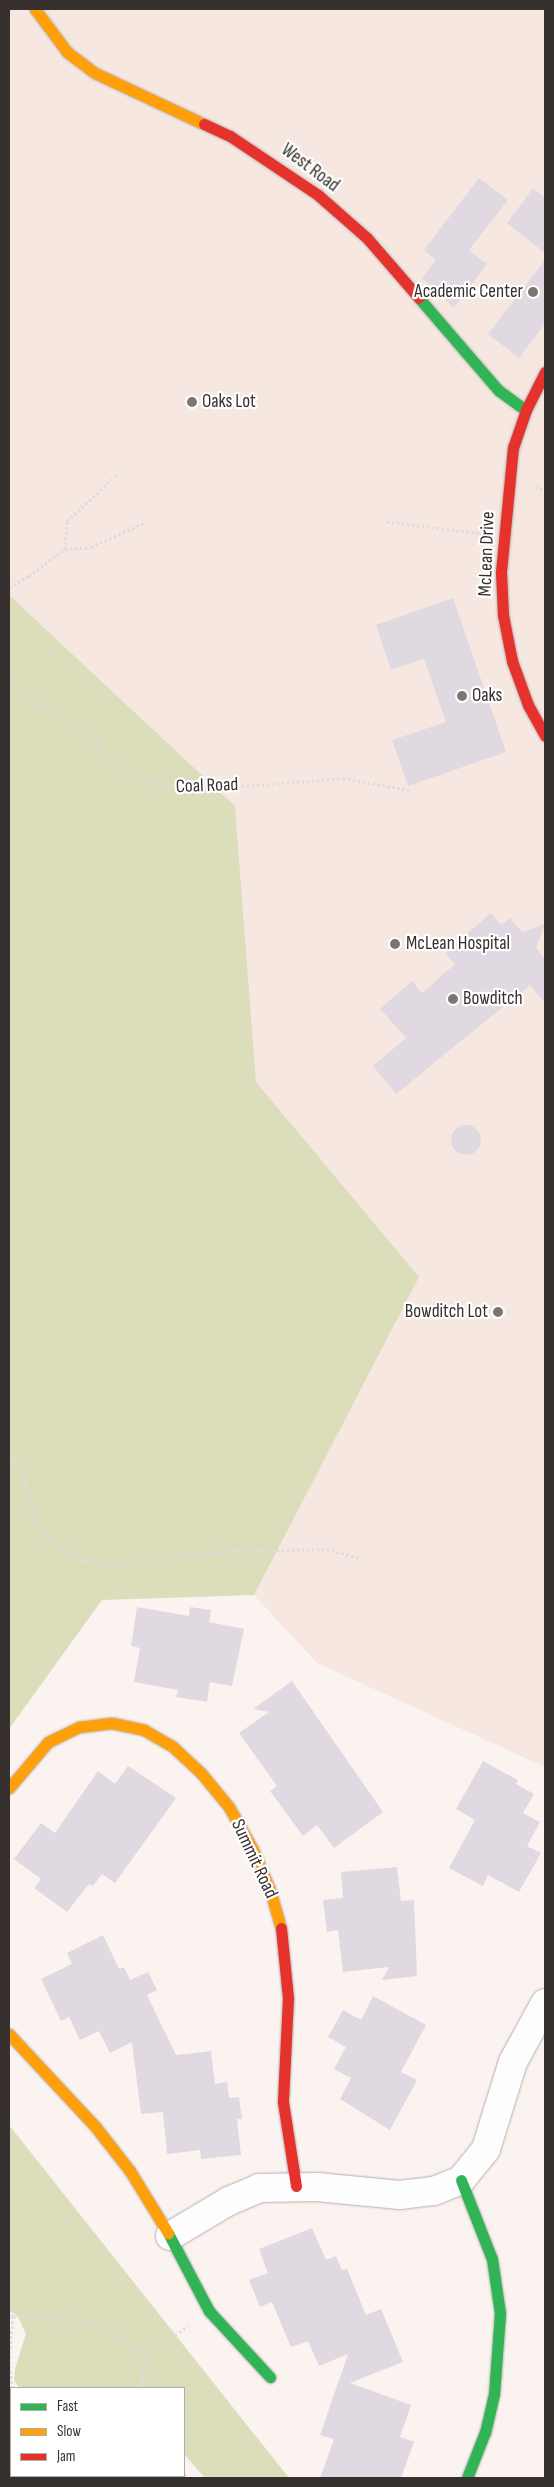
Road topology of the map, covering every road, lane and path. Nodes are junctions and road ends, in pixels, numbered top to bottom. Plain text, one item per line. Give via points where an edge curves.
1 (35, 9) edge
2 (545, 372) edge
3 (526, 410) junction
4 (118, 474) dead end
5 (146, 522) dead end
6 (386, 522) dead end
7 (482, 533) dead end
8 (65, 549) junction
9 (9, 587) edge
10 (9, 684) edge
11 (545, 736) edge
12 (409, 790) dead end
13 (9, 1453) edge
14 (362, 1558) dead end
15 (9, 1788) edge
16 (545, 2003) edge
17 (9, 2034) edge
18 (461, 2180) junction
19 (296, 2186) junction
20 (170, 2236) junction
21 (9, 2310) edge
22 (209, 2311) junction
23 (11, 2316) edge
24 (147, 2356) junction
25 (270, 2377) dead end
26 (12, 2387) edge
27 (140, 2387) edge
28 (467, 2478) edge

1 - 3 street, West Road via 56,40 80,63 111,83 190,115 245,145 318,194 367,238 498,390
2 - 3 street, McLean Drive
3 - 11 street, McLean Drive via 510,460 501,572 503,615 518,684
4 - 8 path via 67,521
5 - 8 path via 91,547
6 - 7 path
8 - 9 path
10 - 12 path, Coal Road via 89,736 115,766 141,781 192,790 343,778
13 - 14 path via 23,1475 36,1520 55,1545 80,1560 107,1565 227,1551 327,1549
15 - 19 street, Summit Road via 48,1742 79,1727 112,1723 144,1730 172,1746 202,1773 229,1807 270,1890 284,1948 288,1998 283,2102
16 - 18 street via 513,2062 486,2149
17 - 20 street via 94,2125 146,2194
18 - 19 street via 434,2190 400,2195
18 - 28 street via 492,2258 500,2314 494,2394 481,2445
19 - 20 street via 259,2188 244,2193
20 - 22 street
21 - 23 path
22 - 24 path
22 - 25 street
23 - 24 path via 79,2320 107,2331
23 - 26 path via 9,2361
24 - 27 path

